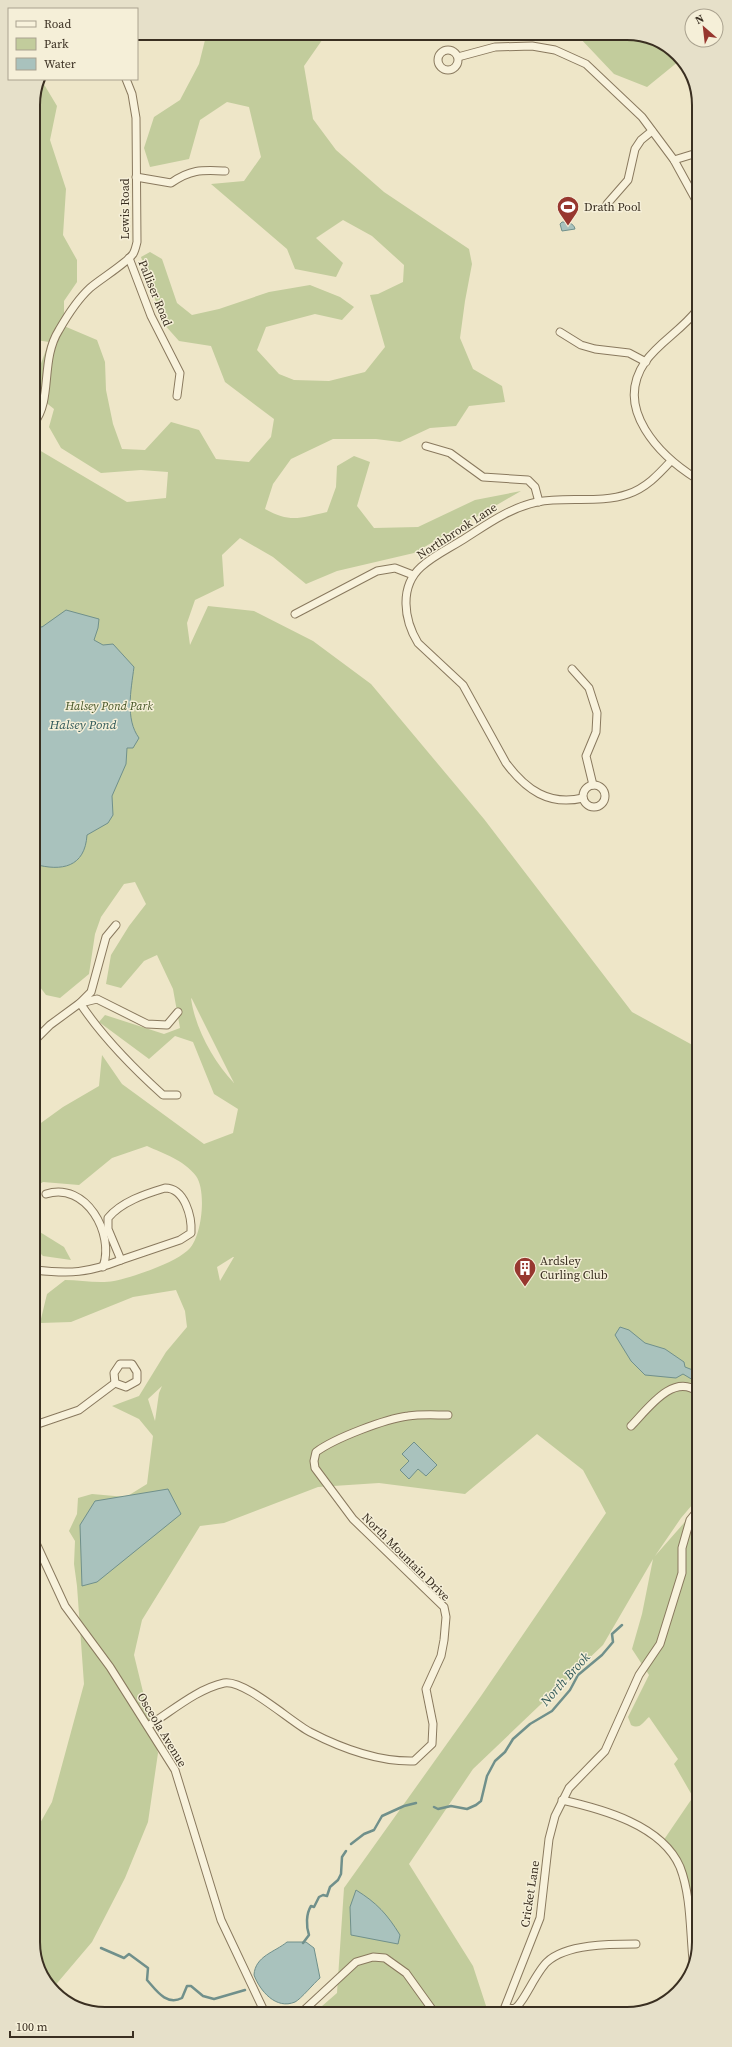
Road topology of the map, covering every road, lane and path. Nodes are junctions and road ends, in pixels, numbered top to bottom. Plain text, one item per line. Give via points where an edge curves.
1 (458, 57) dead end
2 (126, 80) edge
3 (652, 131) junction
4 (692, 155) edge
5 (674, 160) junction
6 (225, 171) dead end
7 (136, 177) junction
8 (692, 193) edge
9 (607, 204) dead end
10 (128, 258) junction
11 (692, 315) edge
12 (560, 332) dead end
13 (646, 362) junction
14 (177, 396) dead end
15 (40, 413) edge
16 (426, 446) dead end
17 (671, 461) junction
18 (692, 476) edge
19 (539, 502) junction
20 (413, 575) junction
21 (295, 614) dead end
22 (572, 669) dead end
23 (593, 785) junction
24 (583, 798) junction
25 (116, 925) dead end
26 (80, 1003) junction
27 (178, 1012) dead end
28 (40, 1035) edge
29 (177, 1095) dead end
30 (46, 1194) dead end
31 (121, 1260) junction
32 (103, 1267) junction
33 (40, 1271) edge
34 (115, 1383) dead end
35 (692, 1389) edge
36 (448, 1415) dead end
37 (40, 1423) edge
38 (631, 1426) dead end
39 (692, 1518) edge
40 (40, 1551) edge
41 (148, 1726) junction
42 (562, 1800) junction
43 (636, 1944) dead end
44 (691, 1946) edge
45 (262, 2007) edge
46 (307, 2007) edge
47 (430, 2007) edge
48 (506, 2007) edge
49 (515, 2007) edge

1 - 3 street via 506,46 532,46 565,53 600,75 631,105
2 - 7 street, Lewis Road via 132,94 136,118
3 - 5 street
3 - 9 street via 641,140 636,149 628,180
4 - 5 street
5 - 8 street
6 - 7 street via 185,173 171,183
7 - 10 street, Lewis Road via 137,242 133,254
10 - 14 street, Palliser Road via 151,316 180,373
10 - 15 street, Lewis Road via 89,290 58,330 47,360 44,400
11 - 13 street
12 - 13 street via 581,345 629,353
13 - 17 street via 640,371 636,389 638,412 650,439
16 - 19 street via 450,453 483,477 528,480 535,487
17 - 18 street
17 - 19 street, Northbrook Lane via 647,485 628,494
19 - 20 street, Northbrook Lane via 510,510 429,560
20 - 21 street via 395,568 377,571
20 - 24 street, Northbrook Lane via 405,604 414,635 418,643 463,685 506,763 522,781 545,797 564,802
22 - 23 street via 589,688 597,713 596,732 586,756
23 - 24 street via 586,788
23 - 24 street via 603,789 605,798 600,805 592,806
25 - 26 street via 106,937 91,992
26 - 27 street via 97,999 147,1024 167,1025
26 - 28 street
26 - 29 street via 94,1024 141,1076 162,1095
30 - 32 street via 56,1191 69,1194 85,1203 94,1213 105,1238 107,1256
31 - 31 street via 180,1240 191,1233 190,1220 179,1193 171,1188 165,1188 148,1193 113,1211 108,1218 108,1230
31 - 32 street
32 - 33 street via 76,1273
34 - 37 street via 79,1410
35 - 38 street via 684,1385 665,1392
36 - 41 street, North Mountain Drive via 391,1419 321,1448 316,1452 314,1461 321,1478 353,1520 444,1607 446,1617 441,1656 426,1689 433,1724 432,1744 414,1761 394,1762 362,1753 310,1732 243,1686 226,1683 198,1694
39 - 42 street, Cricket Lane via 682,1548 682,1573 660,1644 639,1675 604,1751 569,1788
40 - 41 street, Osceola Avenue via 65,1606 110,1667
41 - 45 street, Osceola Avenue via 175,1770 221,1920
42 - 44 street via 599,1809 634,1824 658,1840 670,1853 679,1866 684,1882
42 - 48 street, Cricket Lane via 549,1839 540,1918
43 - 49 street via 605,1944 562,1951 539,1970 520,2004
46 - 47 street via 356,1962 373,1957 385,1958 406,1973

